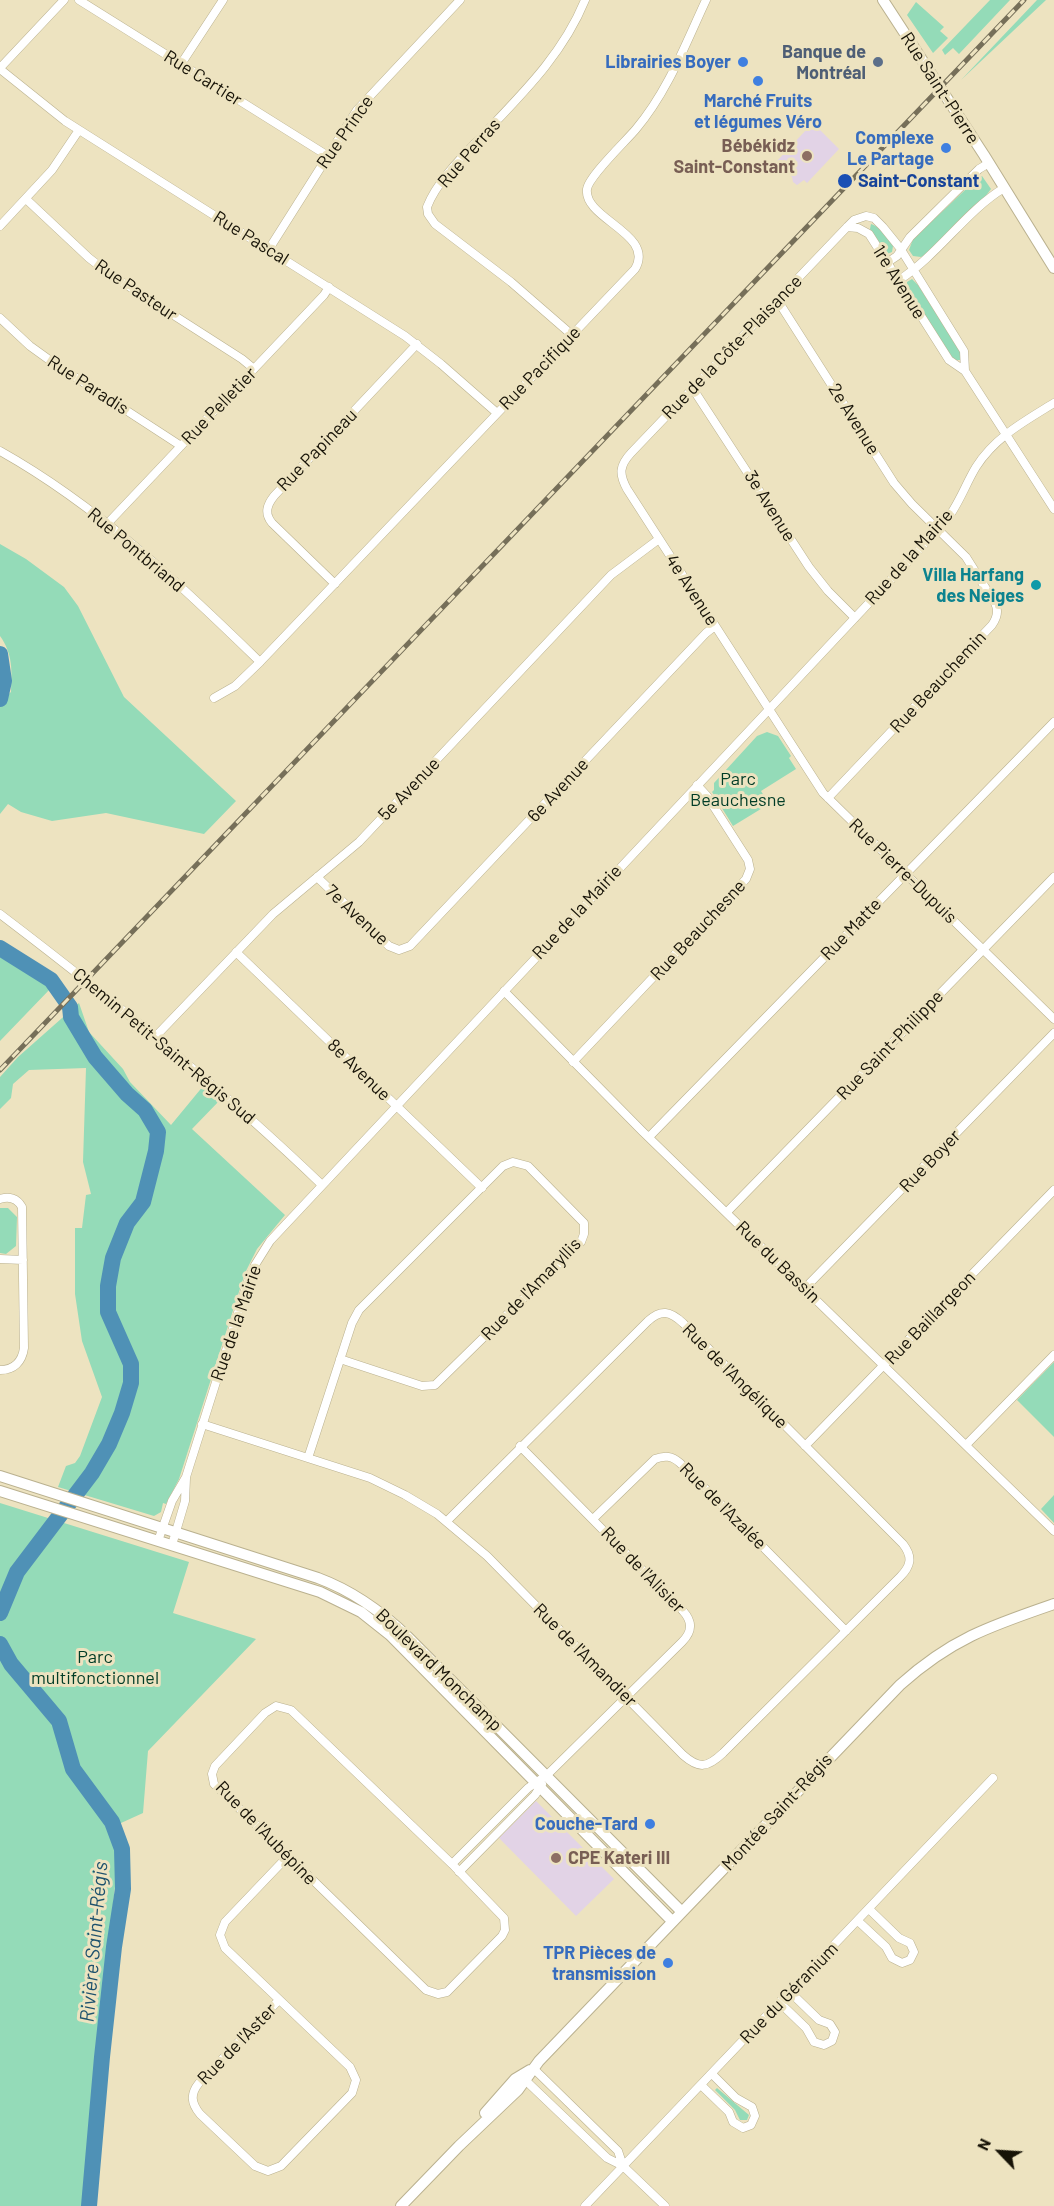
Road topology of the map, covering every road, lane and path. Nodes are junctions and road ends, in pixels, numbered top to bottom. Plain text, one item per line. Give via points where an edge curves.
1 (64, 0) edge
2 (79, 0) edge
3 (223, 0) edge
4 (460, 0) edge
5 (585, 0) edge
6 (706, 0) edge
7 (882, 0) edge
8 (181, 64) junction
9 (0, 68) edge
10 (79, 130) junction
11 (328, 156) junction
12 (989, 163) junction
13 (1004, 188) junction
14 (26, 199) junction
15 (0, 226) edge
16 (847, 227) junction
17 (900, 248) junction
18 (269, 249) junction
19 (888, 262) junction
20 (1054, 268) edge
21 (913, 270) junction
22 (899, 280) junction
23 (329, 287) junction
24 (778, 301) junction
25 (0, 318) edge
26 (572, 336) junction
27 (417, 344) junction
28 (254, 369) junction
29 (965, 371) junction
30 (693, 388) junction
31 (1054, 403) edge
32 (497, 413) junction
33 (1006, 433) junction
34 (181, 446) junction
35 (0, 451) edge
36 (621, 469) joint
37 (1054, 508) edge
38 (108, 524) junction
39 (938, 530) junction
40 (659, 539) junction
41 (335, 584) junction
42 (855, 618) junction
43 (715, 626) junction
44 (260, 662) junction
45 (214, 698) dead end
46 (769, 709) junction
47 (1054, 722) edge
48 (697, 785) junction
49 (828, 798) junction
50 (905, 873) junction
51 (317, 877) junction
52 (1054, 878) edge
53 (0, 914) edge
54 (399, 950) joint
55 (983, 950) junction
56 (236, 952) junction
57 (504, 991) junction
58 (1054, 1019) edge
59 (1054, 1034) edge
60 (155, 1037) junction
61 (573, 1062) junction
62 (396, 1105) junction
63 (649, 1137) junction
64 (321, 1184) junction
65 (482, 1188) junction
66 (1054, 1190) edge
67 (0, 1199) edge
68 (727, 1212) junction
69 (0, 1259) edge
70 (23, 1260) junction
71 (805, 1288) junction
72 (1054, 1355) edge
73 (340, 1359) junction
74 (883, 1366) junction
75 (0, 1370) edge
76 (202, 1424) junction
77 (966, 1445) junction
78 (520, 1446) junction
79 (805, 1446) junction
80 (308, 1458) junction
81 (0, 1476) edge
82 (186, 1477) junction
83 (0, 1491) edge
84 (593, 1520) junction
85 (447, 1521) junction
86 (162, 1528) junction
87 (1054, 1531) edge
88 (176, 1532) junction
89 (158, 1541) junction
90 (172, 1545) junction
91 (910, 1560) joint
92 (1054, 1604) edge
93 (846, 1631) junction
94 (626, 1697) junction
95 (547, 1775) junction
96 (993, 1778) dead end
97 (538, 1785) junction
98 (287, 1857) junction
99 (452, 1864) junction
100 (459, 1872) junction
101 (869, 1909) junction
102 (682, 1912) junction
103 (672, 1921) junction
104 (858, 1921) junction
105 (790, 1992) junction
106 (279, 2000) junction
107 (780, 2003) junction
108 (533, 2068) junction
109 (712, 2074) junction
110 (523, 2078) junction
111 (701, 2085) junction
112 (623, 2166) junction
113 (400, 2206) edge
114 (585, 2206) edge
115 (665, 2206) edge

1 - 9 street
2 - 8 street, Rue Cartier
3 - 8 street
4 - 11 street, Rue Prince via 364,101
5 - 26 street, Rue Perras via 549,63 461,158 427,207 435,224 511,282
6 - 26 street, Rue Pacifique via 661,95 588,186 592,204 633,242 640,257 631,274
7 - 12 street, Rue Saint-Pierre
8 - 11 street, Rue Cartier
9 - 10 street, Rue Pascal
10 - 14 street
10 - 18 street, Rue Pascal
11 - 18 street, Rue Prince
12 - 13 street, Rue Saint-Pierre
12 - 17 street
13 - 20 street, Rue Saint-Pierre
13 - 21 street
14 - 15 street
14 - 28 street, Rue Pasteur via 111,275
16 - 17 street, 1re Avenue via 858,218 869,216
16 - 19 street, 1re Avenue via 867,232
16 - 24 street, Rue de la Côte-Plaisance
17 - 19 street
17 - 21 street, 1re Avenue
18 - 23 street, Rue Pascal
19 - 22 street, 1re Avenue
21 - 22 street
21 - 29 street, 1re Avenue via 964,351
22 - 29 street, 1re Avenue via 949,360
23 - 27 street, Rue Pascal
23 - 28 street, Rue Pelletier
24 - 30 street, Rue de la Côte-Plaisance
24 - 39 street, 2e Avenue via 894,483
25 - 34 street, Rue Paradis via 55,364
26 - 32 street, Rue Pacifique
27 - 32 street, Rue Pascal
27 - 41 street, Rue Papineau via 268,504 272,523
28 - 34 street, Rue Pelletier
29 - 33 street, 1re Avenue
30 - 36 street, Rue de la Côte-Plaisance
30 - 42 street, 3e Avenue via 809,567
31 - 33 street, Rue de la Mairie
32 - 41 street, Rue Pacifique
33 - 37 street, 1re Avenue
33 - 39 street, Rue de la Mairie via 978,464
34 - 38 street, Rue Pelletier
35 - 38 street, Rue Pontbriand
36 - 40 street, 4e Avenue via 627,489
38 - 44 street, Rue Pontbriand via 164,570
39 - 42 street, Rue de la Mairie
39 - 49 street, Rue Beauchemin via 969,562 996,603 996,618
40 - 43 street, 4e Avenue
40 - 51 street, 5e Avenue via 611,575 358,842
41 - 44 street, Rue Pacifique
42 - 46 street, Rue de la Mairie
43 - 46 street, 4e Avenue
43 - 54 street, 6e Avenue via 415,941
44 - 45 street, Rue Pacifique via 235,686
46 - 48 street, Rue de la Mairie
46 - 49 street, Rue Pierre-Dupuis
47 - 50 street, Rue Matte
48 - 57 street, Rue de la Mairie
48 - 61 street, Rue Beauchesne via 748,860 746,879
49 - 50 street, Rue Pierre-Dupuis
50 - 55 street, Rue Pierre-Dupuis
50 - 63 street, Rue Matte
51 - 54 street, 7e Avenue via 384,941
51 - 56 street, 5e Avenue
52 - 55 street, Rue Saint-Philippe
53 - 60 street, Chemin Petit-Saint-Régis Sud
55 - 58 street, Rue Pierre-Dupuis
55 - 68 street, Rue Saint-Philippe
56 - 60 street, 5e Avenue
56 - 62 street, 8e Avenue
57 - 61 street, Rue du Bassin
57 - 62 street, Rue de la Mairie
59 - 71 street, Rue Boyer
60 - 64 street, Chemin Petit-Saint-Régis Sud via 238,1105
61 - 63 street, Rue du Bassin
62 - 64 street, Rue de la Mairie
62 - 65 street, 8e Avenue
63 - 68 street, Rue du Bassin
64 - 76 street, Rue de la Mairie via 277,1232 255,1264
65 - 73 street, Rue de l'Amaryllis via 365,1303 352,1323
65 - 73 street, Rue de l'Amaryllis via 508,1163 524,1163 581,1219 585,1227 583,1238 435,1385 422,1386
66 - 74 street, Rue Baillargeon
67 - 70 street via 12,1198 22,1207
68 - 71 street, Rue du Bassin
69 - 70 street
70 - 75 street via 23,1354 15,1366
71 - 74 street, Rue du Bassin
72 - 77 street
73 - 80 street, Rue de l'Amaryllis
74 - 77 street, Rue du Bassin
74 - 79 street, Rue Baillargeon
76 - 80 street, Rue de l'Amandier
76 - 82 street, Rue de la Mairie
77 - 87 street, Rue du Bassin
78 - 79 street, Rue de l'Angélique via 648,1321 665,1312 683,1323
78 - 84 street, Rue de l'Alisier
78 - 85 street, Rue de l'Angélique
79 - 91 street, Rue de l'Angélique via 903,1544
80 - 85 street, Rue de l'Amandier via 381,1482
81 - 86 street, Boulevard Monchamp
82 - 86 street, Rue de la Mairie
82 - 88 street, Rue de la Mairie via 185,1501
83 - 89 street, Boulevard Monchamp
84 - 93 street, Rue de l'Azalée via 655,1459 671,1457
84 - 94 street, Rue de l'Alisier via 690,1621 686,1638
85 - 94 street, Rue de l'Amandier via 487,1556
86 - 88 street, Boulevard Monchamp
86 - 89 street, Rue de la Mairie
88 - 90 street, Rue de la Mairie
88 - 95 street, Boulevard Monchamp via 318,1578 364,1600 408,1637
89 - 90 street, Boulevard Monchamp
90 - 97 street, Boulevard Monchamp via 320,1592 361,1612 394,1639
91 - 93 street, Rue de l'Amandier via 906,1571
92 - 102 street, Montée Saint-Régis via 977,1632 925,1663 871,1713
93 - 94 street, Rue de l'Amandier via 718,1757 703,1766 682,1755
94 - 95 street, Rue de l'Alisier
95 - 97 street, Rue de l'Alisier
95 - 102 street, Boulevard Monchamp
96 - 101 street, Rue du Géranium
97 - 99 street, Rue de l'Alisier via 528,1788
97 - 100 street, Rue de l'Alisier via 535,1796
97 - 103 street, Boulevard Monchamp
98 - 99 street, Rue de l'Aubépine via 221,1794 212,1779 220,1760 276,1706 291,1710
98 - 100 street, Rue de l'Aubépine via 426,1990 438,1994 452,1988 505,1930 502,1913
98 - 106 street, Rue de l'Aster via 225,1922 220,1935 228,1951
99 - 100 street, Rue de l'Aubépine
101 - 104 street, Rue du Géranium
101 - 104 street via 912,1946 910,1960 902,1964 894,1960
102 - 103 street, Montée Saint-Régis
103 - 108 street, Montée Saint-Régis
104 - 105 street, Rue du Géranium
105 - 107 street, Rue du Géranium
105 - 107 street via 819,2020 832,2026 832,2041 824,2045 814,2042 806,2028
106 - 106 street, Rue de l'Aster via 350,2067 355,2084 352,2093 281,2166 268,2171 255,2166 200,2114 192,2096 199,2083
107 - 109 street, Rue du Géranium
108 - 110 street, Montée Saint-Régis
108 - 112 street via 618,2151
109 - 111 street, Rue du Géranium
109 - 111 street via 753,2109 755,2119 751,2125 745,2128 736,2124
110 - 112 street via 607,2158
110 - 113 street, Montée Saint-Régis via 507,2100
111 - 112 street, Rue du Géranium
112 - 114 street, Rue du Géranium
112 - 115 street

